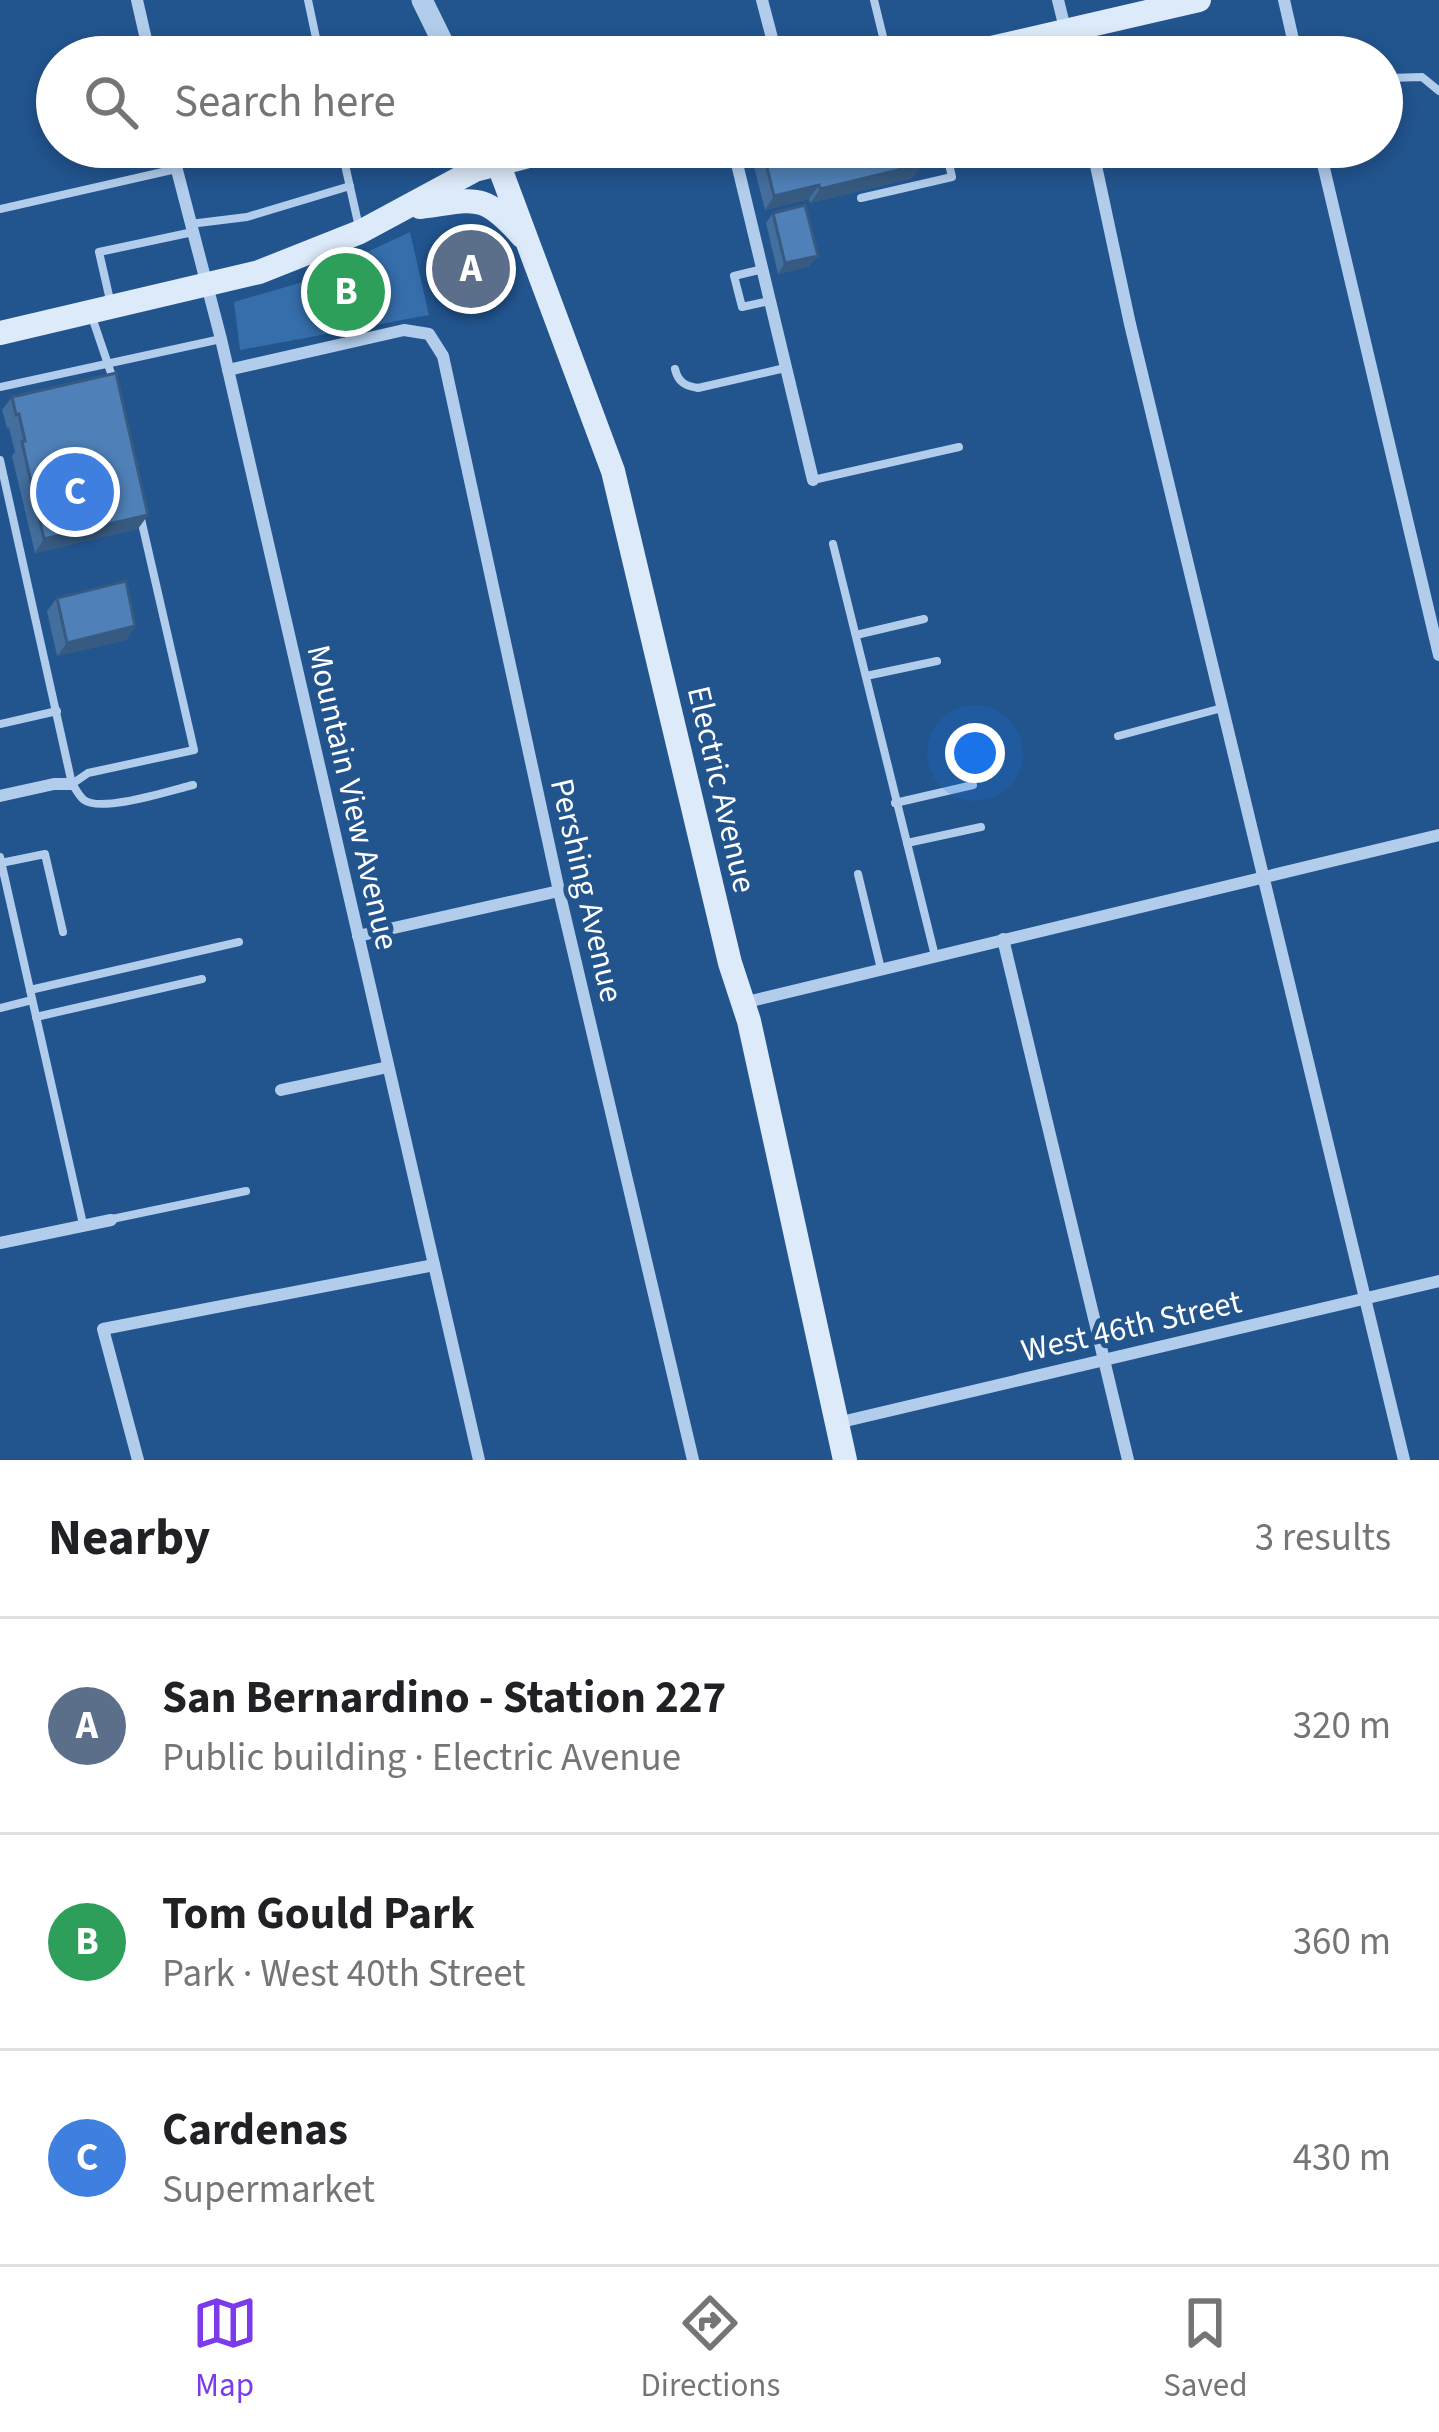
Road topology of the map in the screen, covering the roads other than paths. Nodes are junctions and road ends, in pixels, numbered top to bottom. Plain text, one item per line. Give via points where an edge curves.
1 (137, 0) edge
2 (308, 0) edge
3 (422, 0) edge
4 (762, 0) edge
5 (874, 0) edge
6 (1058, 0) edge
7 (1198, 0) edge
8 (1284, 0) edge
9 (1066, 31) junction
10 (145, 36) edge
11 (316, 36) edge
12 (440, 36) edge
13 (771, 36) edge
14 (883, 36) edge
15 (1044, 36) edge
16 (1067, 36) edge
17 (1293, 36) edge
18 (1403, 77) edge
19 (1439, 91) edge
20 (346, 168) edge
21 (478, 168) edge
22 (499, 168) edge
23 (738, 168) edge
24 (950, 168) edge
25 (1097, 168) edge
26 (1324, 168) edge
27 (176, 169) joint
28 (350, 186) junction
29 (860, 198) edge
30 (0, 209) edge
31 (403, 209) junction
32 (191, 228) junction
33 (360, 232) junction
34 (531, 247) junction
35 (763, 269) junction
36 (207, 286) junction
37 (771, 300) junction
38 (101, 310) junction
39 (0, 333) edge
40 (220, 339) junction
41 (108, 363) junction
42 (787, 367) junction
43 (675, 369) dead end
44 (227, 370) junction
45 (0, 387) edge
46 (117, 392) edge
47 (959, 447) dead end
48 (1, 466) edge
49 (813, 480) joint
50 (11, 511) junction
51 (139, 511) edge
52 (0, 514) edge
53 (833, 544) dead end
54 (923, 619) dead end
55 (856, 635) junction
56 (1439, 655) edge
57 (937, 661) dead end
58 (866, 676) junction
59 (1222, 708) junction
60 (57, 711) junction
61 (0, 724) edge
62 (1118, 736) dead end
63 (72, 784) junction
64 (973, 784) dead end
65 (193, 785) dead end
66 (0, 796) edge
67 (896, 803) junction
68 (981, 827) dead end
69 (1439, 835) edge
70 (907, 843) junction
71 (1, 860) edge
72 (858, 874) dead end
73 (1262, 876) junction
74 (559, 891) junction
75 (63, 932) dead end
76 (358, 936) junction
77 (1004, 939) junction
78 (239, 942) dead end
79 (934, 956) junction
80 (880, 969) junction
81 (202, 979) dead end
82 (31, 995) junction
83 (743, 1004) junction
84 (0, 1008) edge
85 (36, 1017) junction
86 (388, 1067) junction
87 (281, 1090) dead end
88 (246, 1190) dead end
89 (111, 1220) joint
90 (83, 1224) junction
91 (0, 1244) edge
92 (434, 1265) junction
93 (1439, 1281) edge
94 (1367, 1298) junction
95 (1104, 1360) junction
96 (836, 1423) junction
97 (138, 1460) edge
98 (479, 1460) edge
99 (693, 1460) edge
100 (845, 1460) edge
101 (1128, 1460) edge
102 (1404, 1460) edge

1 - 10 street
2 - 11 lane
3 - 12 street
4 - 13 street
5 - 14 lane
6 - 9 street
7 - 9 main road
8 - 17 street
9 - 15 main road
9 - 16 street
18 - 19 lane via 1422,76
20 - 28 lane
21 - 31 main road
22 - 34 main road, Electric Avenue
23 - 35 street
24 - 29 lane via 952,177
25 - 59 street
26 - 56 street
27 - 30 lane
27 - 32 street, Mountain View Avenue
28 - 32 lane
28 - 33 lane
31 - 33 main road
31 - 34 main road via 483,202
32 - 36 street, Mountain View Avenue
32 - 38 lane via 99,252
33 - 36 main road
34 - 83 main road, Electric Avenue via 613,471
35 - 37 street
35 - 37 lane via 734,276 742,307
36 - 38 main road
36 - 40 street, Mountain View Avenue
37 - 42 street
38 - 39 main road
38 - 41 lane
40 - 41 lane
40 - 44 street, Mountain View Avenue
41 - 45 lane
41 - 46 lane
42 - 43 lane via 698,388
42 - 49 street
44 - 74 street, Pershing Avenue via 404,330 429,334 443,356
44 - 76 street, Mountain View Avenue
47 - 49 lane
48 - 50 lane
50 - 52 lane
50 - 60 lane
51 - 63 lane via 194,750 88,772
53 - 55 lane
54 - 55 lane
55 - 58 lane
57 - 58 lane
58 - 67 lane
59 - 62 lane
59 - 73 street
60 - 61 lane
60 - 63 lane
63 - 65 lane via 93,804
63 - 66 street
64 - 67 lane
67 - 70 lane
68 - 70 lane
69 - 73 street
70 - 79 lane
71 - 75 lane via 45,854
71 - 82 lane
72 - 80 lane
73 - 77 street
73 - 94 street
74 - 76 street
74 - 99 street, Pershing Avenue
76 - 86 street, Mountain View Avenue
77 - 79 street
77 - 95 street
78 - 82 lane
79 - 80 street
80 - 83 street
81 - 85 lane
82 - 84 lane
82 - 85 lane
83 - 96 main road, Electric Avenue
85 - 90 lane
86 - 87 street
86 - 92 street, Mountain View Avenue
88 - 89 lane
89 - 90 street
90 - 91 street
92 - 97 street via 104,1329
92 - 98 street, Mountain View Avenue
93 - 94 street, West 46th Street
94 - 95 street, West 46th Street
94 - 102 street
95 - 96 street, West 46th Street
95 - 101 street
96 - 100 main road, Electric Avenue

